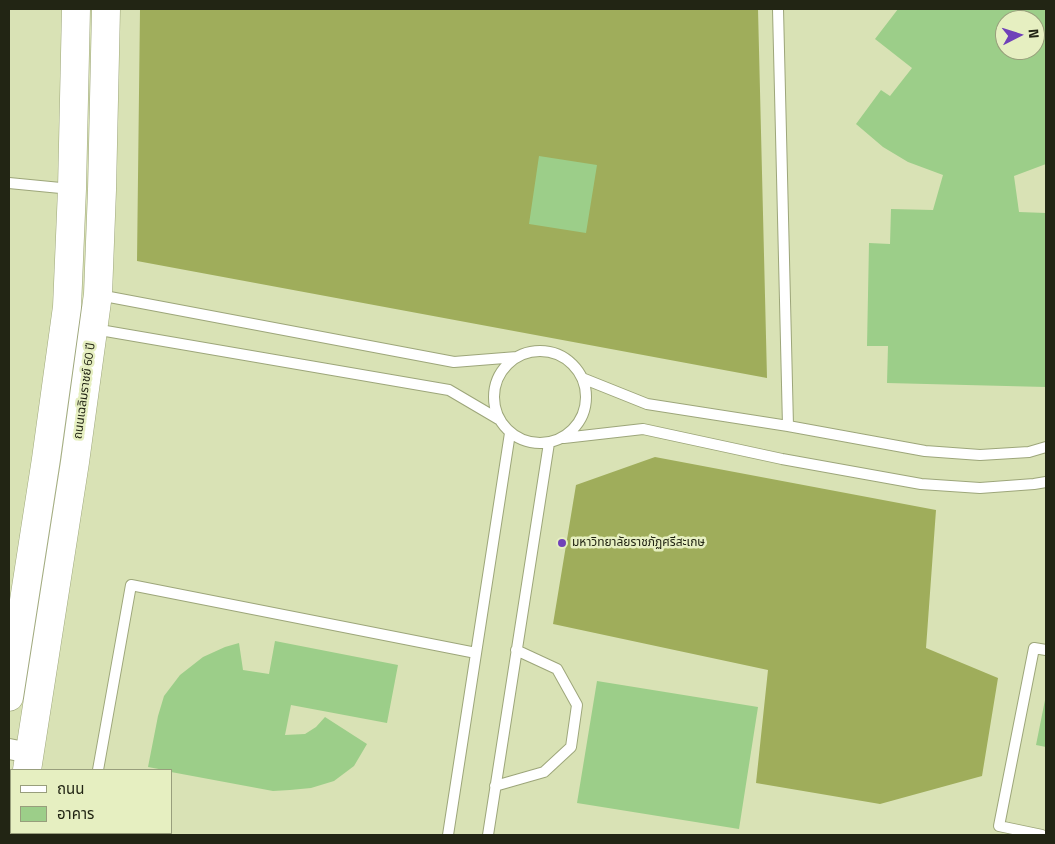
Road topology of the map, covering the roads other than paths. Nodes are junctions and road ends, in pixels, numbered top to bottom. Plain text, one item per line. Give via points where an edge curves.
1 (76, 9) edge
2 (106, 9) edge
3 (778, 9) edge
4 (9, 183) edge
5 (72, 189) junction
6 (98, 294) junction
7 (94, 329) junction
8 (517, 357) junction
9 (582, 378) junction
10 (500, 420) junction
11 (788, 426) junction
12 (510, 433) junction
13 (564, 438) junction
14 (549, 443) junction
15 (1046, 448) edge
16 (1046, 482) edge
17 (516, 650) junction
18 (1046, 650) edge
19 (476, 653) junction
20 (9, 698) edge
21 (22, 757) edge
22 (98, 769) edge
23 (495, 786) junction
24 (448, 835) edge
25 (488, 835) edge
26 (1042, 835) edge

1 - 5 street
2 - 6 street, ถนนเฉลิมราชย์ 60 ปี
3 - 11 lane
4 - 5 lane
5 - 20 street via 67,307
6 - 7 street, ถนนเฉลิมราชย์ 60 ปี
6 - 8 lane via 454,362
7 - 10 lane via 449,390
7 - 21 street, ถนนเฉลิมราชย์ 60 ปี via 75,462
8 - 9 lane via 545,351 573,365
8 - 10 lane via 499,376 494,392
9 - 11 lane via 647,404
9 - 13 lane via 586,400 582,416
10 - 12 lane
11 - 15 lane via 925,451 980,454
12 - 14 lane via 521,440
12 - 19 lane
13 - 14 lane
13 - 16 lane via 643,429 921,484 980,488
14 - 17 lane
17 - 23 lane
17 - 23 lane via 557,670 577,705 571,747 544,772
18 - 26 lane via 1034,648 999,826
19 - 22 lane via 131,585
19 - 24 lane
23 - 25 lane

